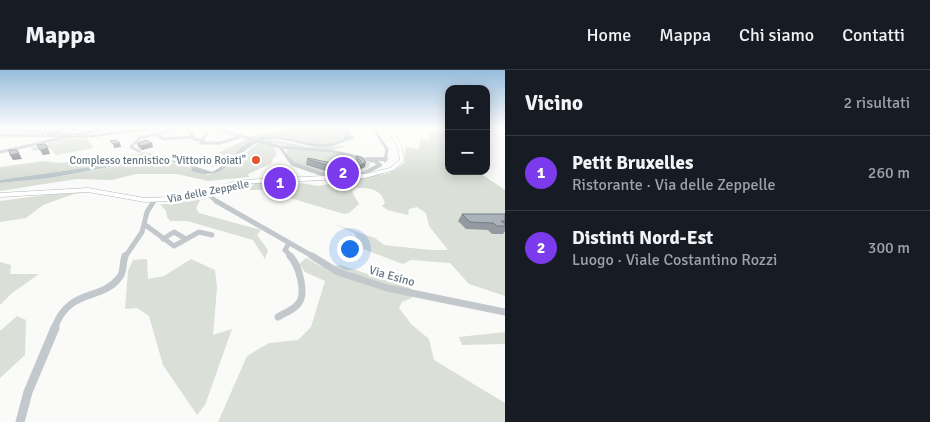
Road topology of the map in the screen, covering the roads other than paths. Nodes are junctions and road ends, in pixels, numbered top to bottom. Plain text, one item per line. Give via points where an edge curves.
1 (34, 144) edge
2 (133, 144) edge
3 (271, 144) edge
4 (384, 144) edge
5 (398, 144) edge
6 (280, 147) junction
7 (291, 148) junction
8 (139, 151) dead end
9 (284, 151) junction
10 (0, 152) edge
11 (374, 161) junction
12 (378, 166) junction
13 (368, 173) dead end
14 (327, 178) junction
15 (356, 178) dead end
16 (206, 192) junction
17 (0, 195) edge
18 (155, 200) junction
19 (144, 224) junction
20 (212, 235) dead end
21 (163, 239) junction
22 (186, 239) junction
23 (289, 243) junction
24 (505, 312) edge
25 (278, 317) dead end
26 (20, 422) edge

1 - 10 street
2 - 8 street via 131,147
3 - 6 street
4 - 11 street via 388,156 385,161
5 - 14 main road via 403,154 400,164 388,170 372,175
6 - 7 street
6 - 9 street
7 - 9 street
7 - 11 street via 332,151
9 - 14 street via 294,164
11 - 12 street
12 - 13 street
12 - 14 street via 358,175
14 - 15 street, Via delle Zeppelle
14 - 16 main road, Via delle Zeppelle via 240,182
16 - 18 main road, Via delle Zeppelle via 185,198
16 - 23 street, Via Esino via 220,205
17 - 18 main road, Via delle Zeppelle via 88,190
18 - 19 street
19 - 21 street
19 - 26 street via 124,258 119,279 69,304 58,318 28,392
20 - 22 street via 199,232
21 - 22 street via 174,246
21 - 22 street via 174,232
23 - 24 street, Via Esino via 338,272 424,296
23 - 25 street via 285,250 300,275 302,296 298,304

